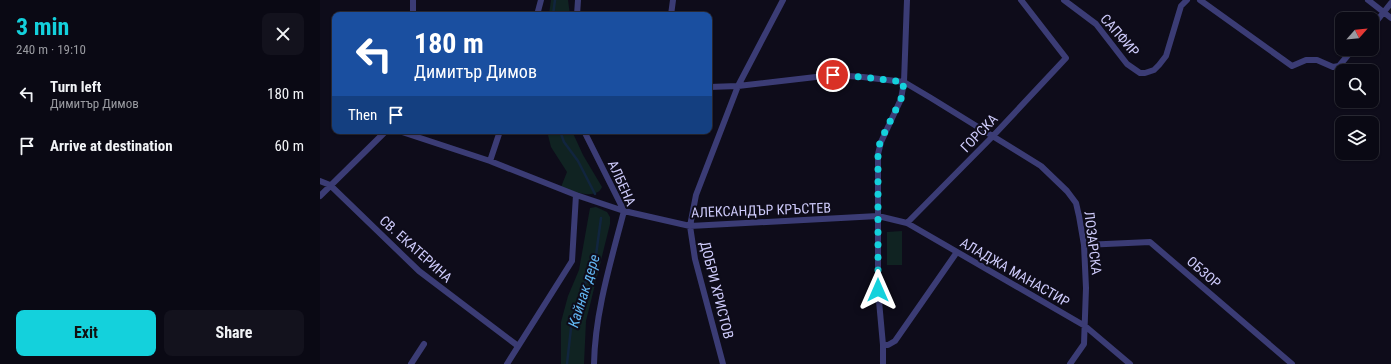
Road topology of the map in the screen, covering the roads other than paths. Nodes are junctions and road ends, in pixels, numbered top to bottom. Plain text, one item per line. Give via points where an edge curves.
1 (413, 0) edge
2 (541, 0) edge
3 (578, 0) edge
4 (673, 0) edge
5 (783, 0) edge
6 (907, 0) edge
7 (1021, 0) edge
8 (1064, 0) edge
9 (1187, 0) edge
10 (1200, 0) edge
11 (1368, 0) edge
12 (1391, 3) edge
13 (412, 12) edge
14 (538, 12) edge
15 (577, 12) edge
16 (671, 12) edge
17 (1384, 12) junction
18 (1379, 18) edge
19 (1391, 18) edge
20 (1347, 56) edge
21 (904, 82) junction
22 (738, 86) junction
23 (712, 87) edge
24 (383, 134) edge
25 (412, 134) edge
26 (499, 134) edge
27 (586, 134) edge
28 (993, 136) junction
29 (490, 161) junction
30 (320, 181) edge
31 (330, 185) junction
32 (576, 195) junction
33 (320, 196) edge
34 (624, 211) junction
35 (878, 216) junction
36 (907, 223) junction
37 (690, 226) junction
38 (1084, 245) junction
39 (957, 252) junction
40 (1085, 326) junction
41 (424, 344) dead end
42 (883, 345) junction
43 (518, 346) junction
44 (411, 364) edge
45 (507, 364) edge
46 (594, 364) edge
47 (723, 364) edge
48 (883, 364) edge
49 (1070, 364) edge
50 (1130, 364) edge
51 (1292, 364) edge

1 - 13 street
2 - 14 street
3 - 15 street
4 - 16 street
5 - 22 street, ДОБРИ ХРИСТОВ
6 - 21 street
7 - 28 street, ГОРСКА via 1066,58
8 - 9 street, САПФИР via 1096,24 1127,64 1140,73 1154,70 1166,56 1181,6
10 - 20 street via 1292,66 1306,60 1317,60 1333,67 1338,66
11 - 17 street
12 - 17 street
17 - 18 street
17 - 19 street
21 - 22 street via 833,75
21 - 28 street, ЛОЗАРСКА
21 - 35 street via 901,99 880,142
22 - 23 street
22 - 37 street, ДОБРИ ХРИСТОВ via 696,195
24 - 31 street
25 - 29 street, АЛЕКСАНДЪР КРЪСТЕВ
26 - 29 street
27 - 34 street, АЛБЕНА
28 - 36 street, ГОРСКА
28 - 38 street, ЛОЗАРСКА via 1041,166 1067,191 1076,203
29 - 32 street, АЛЕКСАНДЪР КРЪСТЕВ
30 - 31 street, СВ. ЕКАТЕРИНА
31 - 33 street
31 - 43 street, СВ. ЕКАТЕРИНА via 419,271
32 - 34 street, АЛЕКСАНДЪР КРЪСТЕВ
32 - 43 street via 572,261
34 - 37 street, АЛЕКСАНДЪР КРЪСТЕВ
34 - 46 street, АЛБЕНА via 602,297
35 - 36 street, АЛАДЖА МАНАСТИР
35 - 37 street, АЛЕКСАНДЪР КРЪСТЕВ
35 - 42 street via 878,290
36 - 39 street, АЛАДЖА МАНАСТИР
37 - 47 street, ДОБРИ ХРИСТОВ via 695,259
38 - 40 street, ЛОЗАРСКА
38 - 51 street, ОБЗОР via 1150,242
39 - 40 street, АЛАДЖА МАНАСТИР
39 - 42 street via 894,340 888,345
40 - 49 street, ЛОЗАРСКА via 1084,344
40 - 50 street, АЛАДЖА МАНАСТИР
41 - 44 street
42 - 48 street
43 - 45 street

